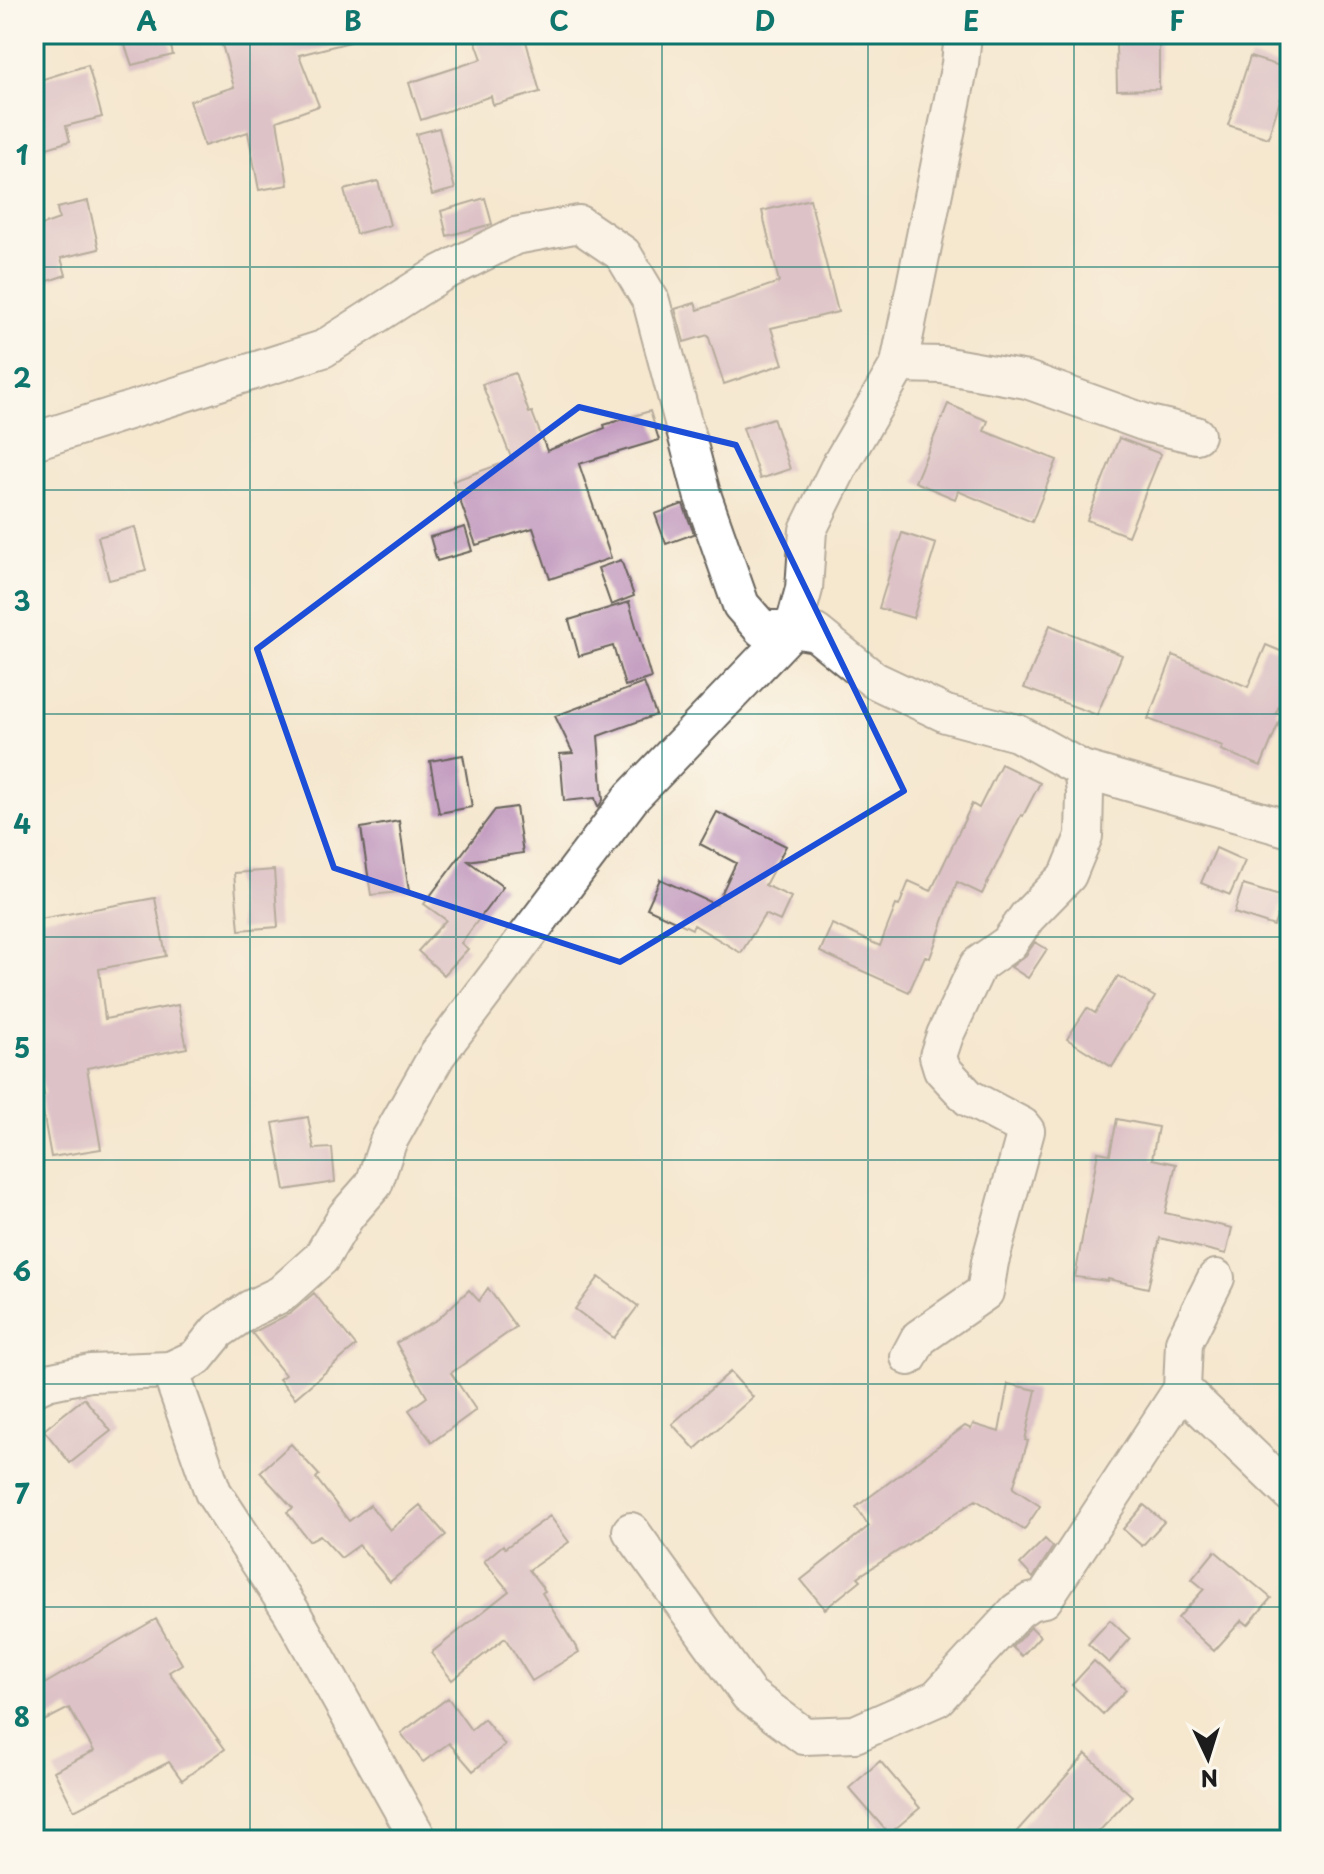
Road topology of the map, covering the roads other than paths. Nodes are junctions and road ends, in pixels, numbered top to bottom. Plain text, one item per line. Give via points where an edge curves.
1 (963, 34) edge
2 (899, 364) junction
3 (1196, 435) dead end
4 (34, 441) edge
5 (793, 629) junction
6 (1082, 769) junction
7 (1290, 829) edge
8 (1216, 1278) dead end
9 (909, 1357) dead end
10 (170, 1370) junction
11 (34, 1388) edge
12 (1182, 1389) junction
13 (1290, 1493) edge
14 (631, 1531) dead end
15 (419, 1840) edge

1 - 2 street
2 - 3 street via 942,365 1027,380 1149,424
2 - 5 street via 808,530 804,589
4 - 5 street via 323,349 440,274 515,236 579,224 623,254 651,301 702,494 741,605 762,629
5 - 6 street via 816,633 874,680 946,714 1017,733
5 - 10 street via 632,797 446,1042 388,1142 374,1184 346,1216 321,1258 281,1294 218,1331 196,1358
6 - 7 street
6 - 9 street via 1084,836 1068,875 1009,943 978,965 938,1056 942,1069 969,1098 1026,1131 985,1292 919,1338
8 - 12 street via 1184,1342
10 - 11 street via 90,1373
10 - 15 street via 213,1492 291,1611
12 - 13 street
12 - 14 street via 1044,1599 1017,1611 937,1698 855,1734 804,1736 749,1695

